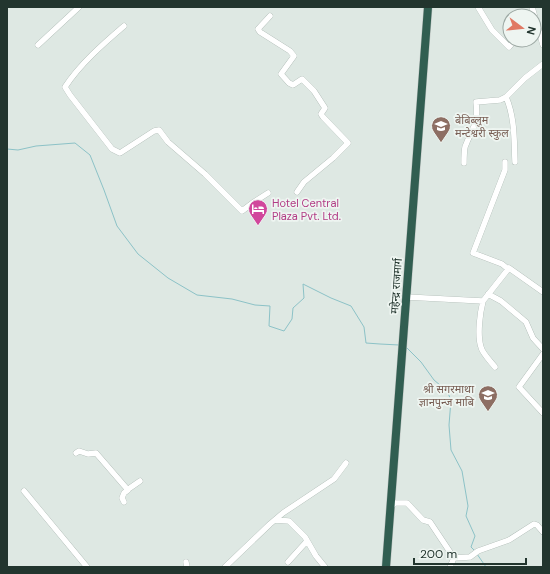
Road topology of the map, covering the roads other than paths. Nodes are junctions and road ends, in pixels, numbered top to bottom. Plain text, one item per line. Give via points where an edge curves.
1 (79, 7) edge
2 (428, 7) edge
3 (478, 7) edge
4 (270, 16) dead end
5 (124, 26) dead end
6 (502, 40) edge
7 (38, 45) dead end
8 (543, 64) edge
9 (506, 97) junction
10 (505, 162) dead end
11 (515, 162) dead end
12 (464, 163) dead end
13 (297, 192) dead end
14 (268, 194) dead end
15 (508, 269) junction
16 (543, 292) edge
17 (488, 294) junction
18 (406, 297) junction
19 (483, 301) junction
20 (543, 349) edge
21 (543, 354) edge
22 (495, 367) dead end
23 (543, 414) edge
24 (76, 453) dead end
25 (346, 463) dead end
26 (140, 481) dead end
27 (127, 490) junction
28 (24, 491) dead end
29 (124, 502) dead end
30 (390, 507) junction
31 (275, 520) junction
32 (543, 532) edge
33 (307, 541) junction
34 (454, 558) junction
35 (288, 562) dead end
36 (87, 567) edge
37 (225, 567) edge
38 (325, 567) edge
39 (386, 567) edge
40 (450, 567) edge

1 - 7 street
2 - 18 highway, महेन्द्र राजमार्ग
3 - 6 street via 492,30
4 - 13 street via 258,30 294,56 281,74 293,85 302,79 310,87 325,108 321,114 323,117 348,143 304,182
5 - 14 street via 109,38 65,87 112,149 120,153 154,130 159,130 168,142 242,211
8 - 9 street
9 - 11 street via 511,110
9 - 12 street via 476,102 478,114 465,148
10 - 15 street via 505,170 473,253 502,264
15 - 16 street
15 - 17 street
17 - 19 street
17 - 20 street via 526,322 533,338
18 - 19 street
18 - 30 highway, महेन्द्र राजमार्ग
19 - 22 street via 480,345
21 - 23 street via 518,387
24 - 27 street via 96,453
25 - 31 street via 334,479
26 - 27 street
27 - 29 street via 122,498
28 - 36 street
30 - 34 street via 395,503 407,503 424,520 430,522
30 - 39 highway, महेन्द्र राजमार्ग
31 - 33 street via 289,521
31 - 37 street
32 - 34 street via 534,524 509,540 478,551 470,557
33 - 35 street
33 - 38 street
34 - 40 street

